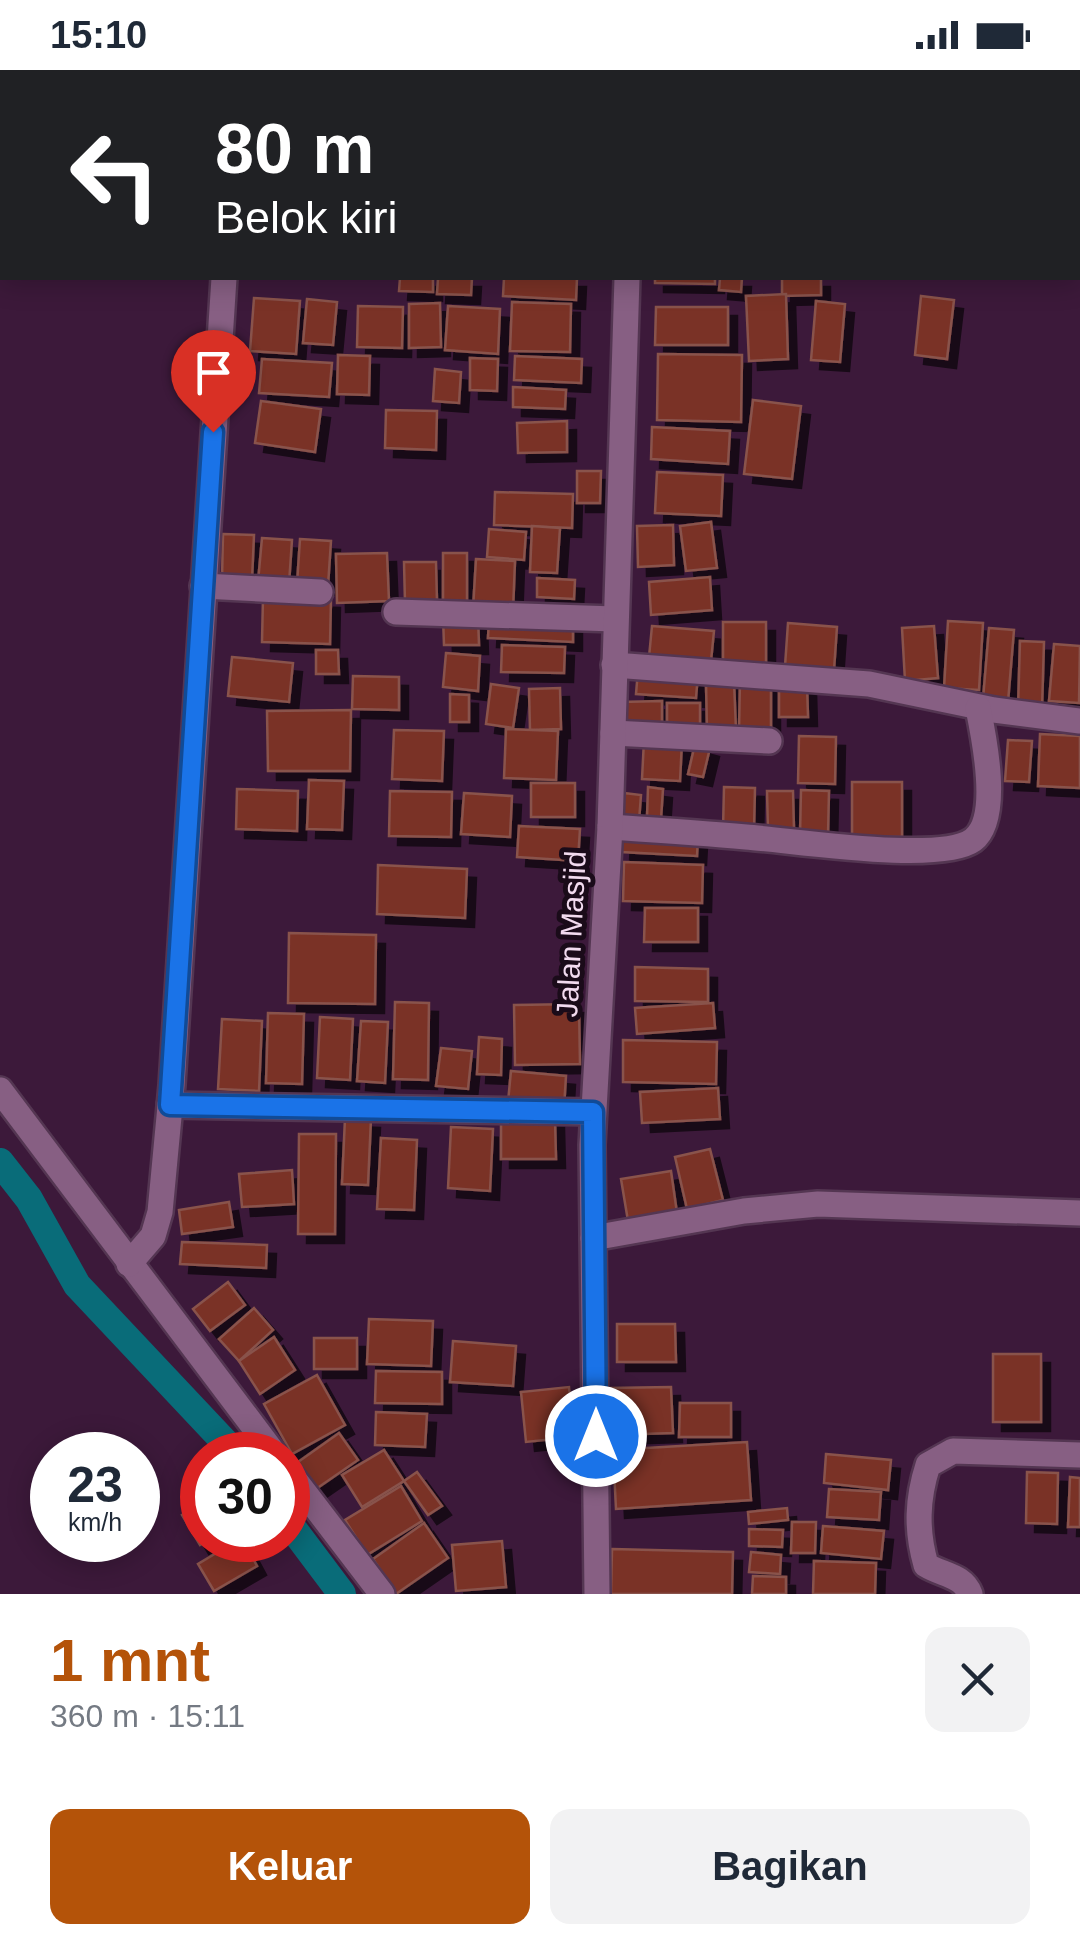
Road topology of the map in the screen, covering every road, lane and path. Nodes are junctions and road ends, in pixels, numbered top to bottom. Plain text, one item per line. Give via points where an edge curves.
1 (224, 280) edge
2 (627, 280) edge
3 (203, 586) junction
4 (320, 592) dead end
5 (396, 612) dead end
6 (616, 619) junction
7 (614, 665) junction
8 (978, 708) junction
9 (1080, 721) edge
10 (614, 734) junction
11 (769, 741) dead end
12 (610, 827) junction
13 (0, 1090) edge
14 (170, 1105) junction
15 (593, 1112) junction
16 (1080, 1213) edge
17 (594, 1238) junction
18 (128, 1264) junction
19 (258, 1432) edge
20 (1080, 1454) edge
21 (310, 1500) edge
22 (382, 1594) edge
23 (597, 1594) edge
24 (970, 1594) edge

1 - 3 street
2 - 6 street, Jalan Masjid
3 - 4 street
3 - 14 street
5 - 6 street
6 - 7 street, Jalan Masjid
7 - 8 street via 869,684
7 - 10 street, Jalan Masjid
8 - 9 street
8 - 12 street via 987,758 986,820 973,840 945,849 888,849
10 - 11 street
10 - 12 street, Jalan Masjid
12 - 15 street, Jalan Masjid
13 - 18 street
14 - 15 street
14 - 18 street via 160,1212 153,1236
15 - 17 street, Jalan Masjid
16 - 17 street via 818,1204
17 - 23 street, Jalan Masjid
18 - 19 street
20 - 24 street via 953,1451 928,1466 919,1494 926,1565 956,1577
21 - 22 street

